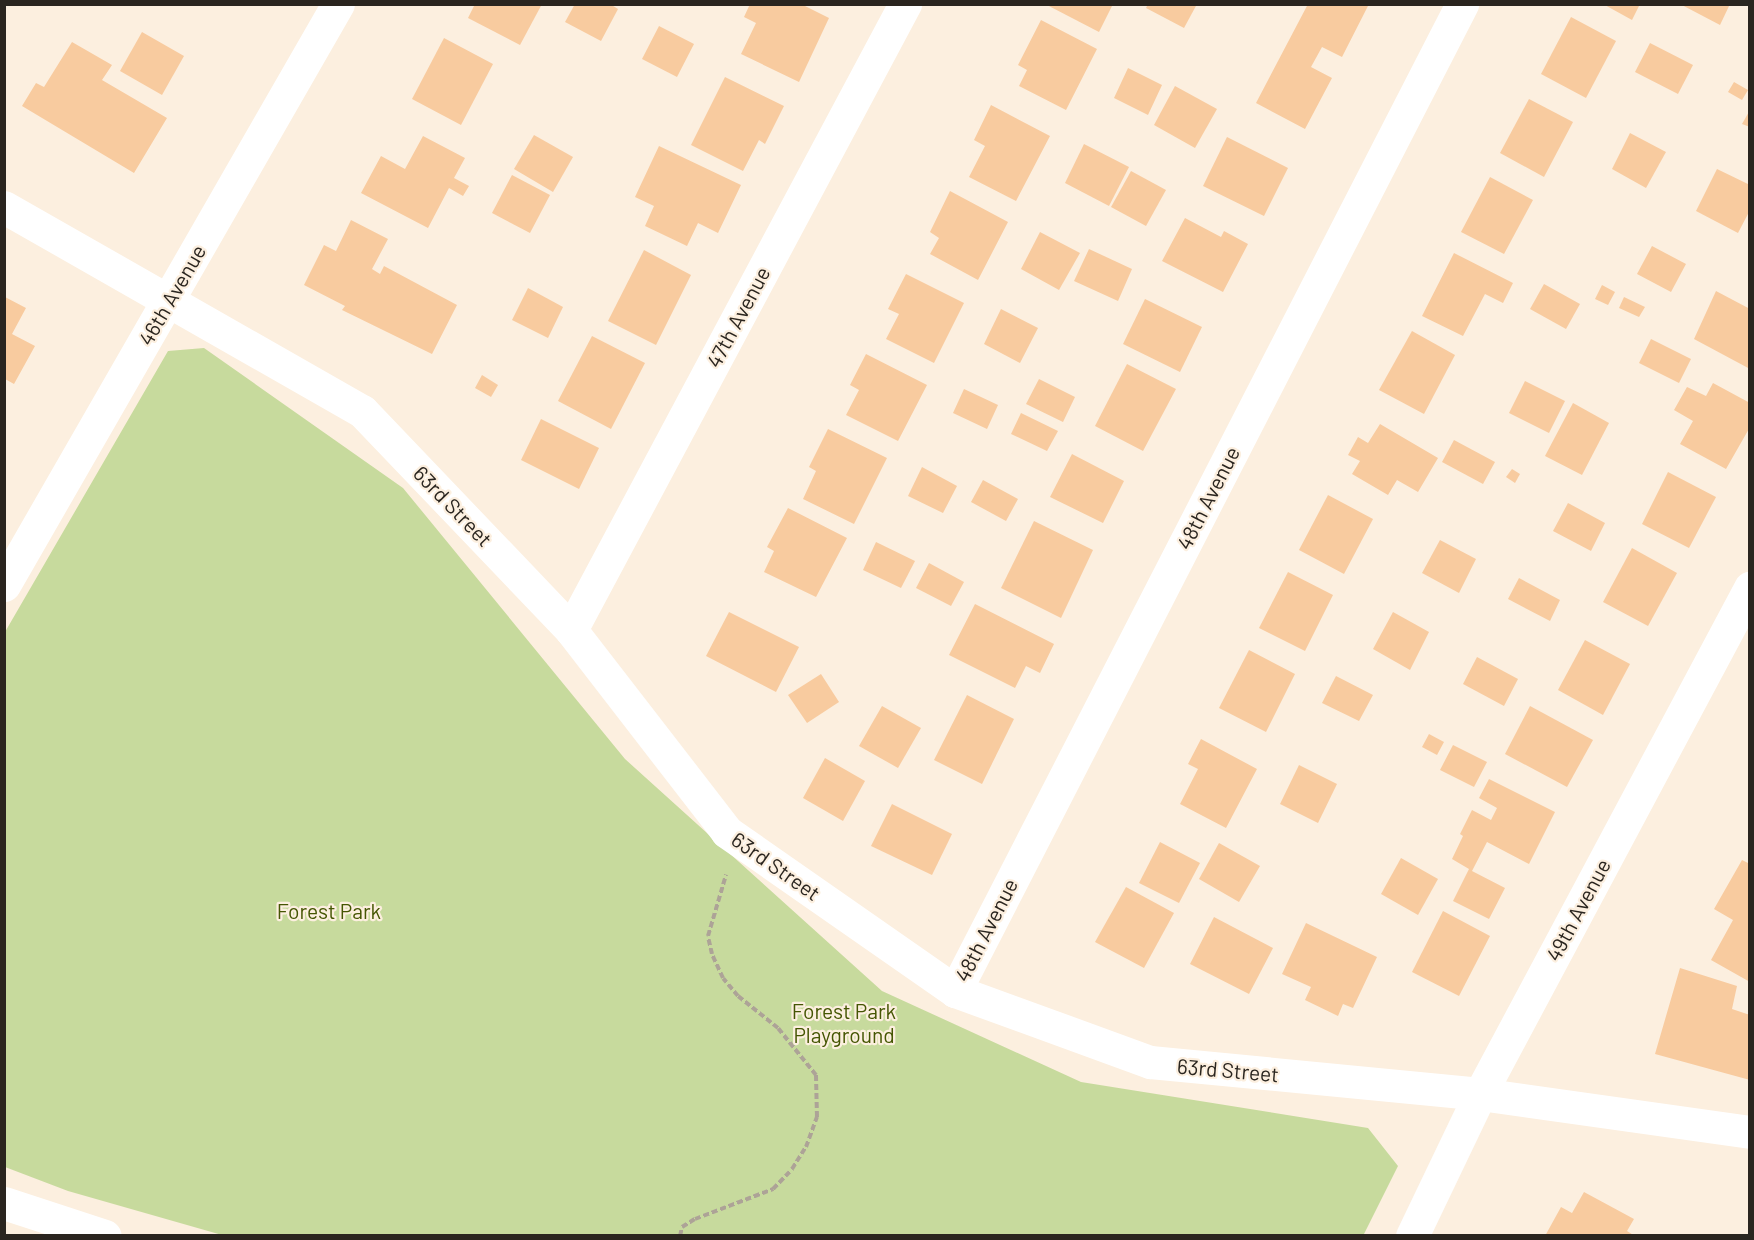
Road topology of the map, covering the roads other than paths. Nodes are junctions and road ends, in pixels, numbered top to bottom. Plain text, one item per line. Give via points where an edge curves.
1 (338, 4) edge
2 (904, 4) edge
3 (1462, 4) edge
4 (4, 207) edge
5 (169, 299) junction
6 (4, 585) edge
7 (1749, 588) edge
8 (571, 630) junction
9 (955, 991) junction
10 (1480, 1094) junction
11 (1749, 1132) edge
12 (4, 1203) edge
13 (105, 1236) edge
14 (1412, 1236) edge

1 - 5 street, 46th Avenue
2 - 8 street, 47th Avenue
3 - 9 street, 48th Avenue
4 - 5 street, 63rd Street
5 - 6 street, 46th Avenue
5 - 8 street, 63rd Street via 362,411
7 - 10 street, 49th Avenue
8 - 9 street, 63rd Street via 727,832
9 - 10 street, 63rd Street via 1150,1062
10 - 11 street, 63rd Street
10 - 14 street, 49th Avenue
12 - 13 street

